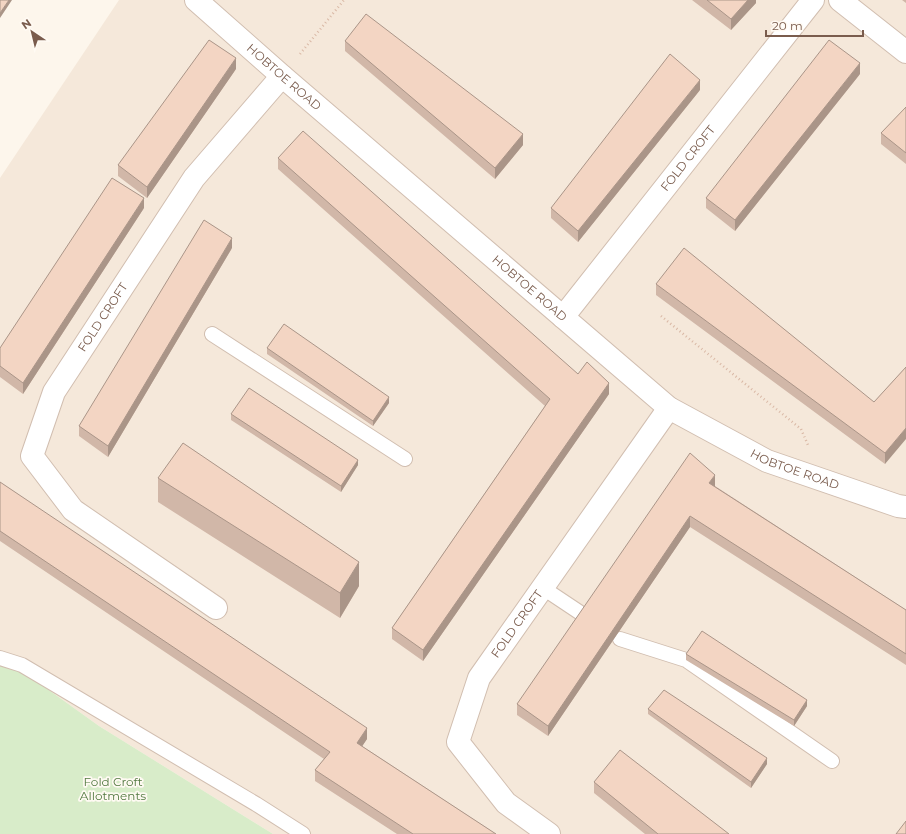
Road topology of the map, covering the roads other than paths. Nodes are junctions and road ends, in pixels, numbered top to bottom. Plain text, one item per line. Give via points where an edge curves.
1 (196, 0) edge
2 (813, 0) edge
3 (840, 0) edge
4 (906, 52) edge
5 (282, 76) junction
6 (563, 317) junction
7 (212, 334) dead end
8 (668, 408) junction
9 (405, 459) dead end
10 (906, 507) edge
11 (543, 588) junction
12 (216, 608) dead end
13 (579, 612) edge
14 (620, 639) dead end
15 (0, 658) edge
16 (832, 761) dead end
17 (302, 834) edge
18 (549, 834) edge

1 - 5 street, HOBTOE ROAD
2 - 6 street, FOLD CROFT
3 - 4 street
5 - 6 street, HOBTOE ROAD
5 - 12 street, FOLD CROFT via 194,178 54,392 32,456 73,510
6 - 8 street, HOBTOE ROAD
7 - 9 lane
8 - 10 street, HOBTOE ROAD via 767,461
8 - 11 street, FOLD CROFT
11 - 13 lane
11 - 18 street, FOLD CROFT via 479,678 458,742 506,803
14 - 16 lane via 686,660
15 - 17 lane via 22,665

